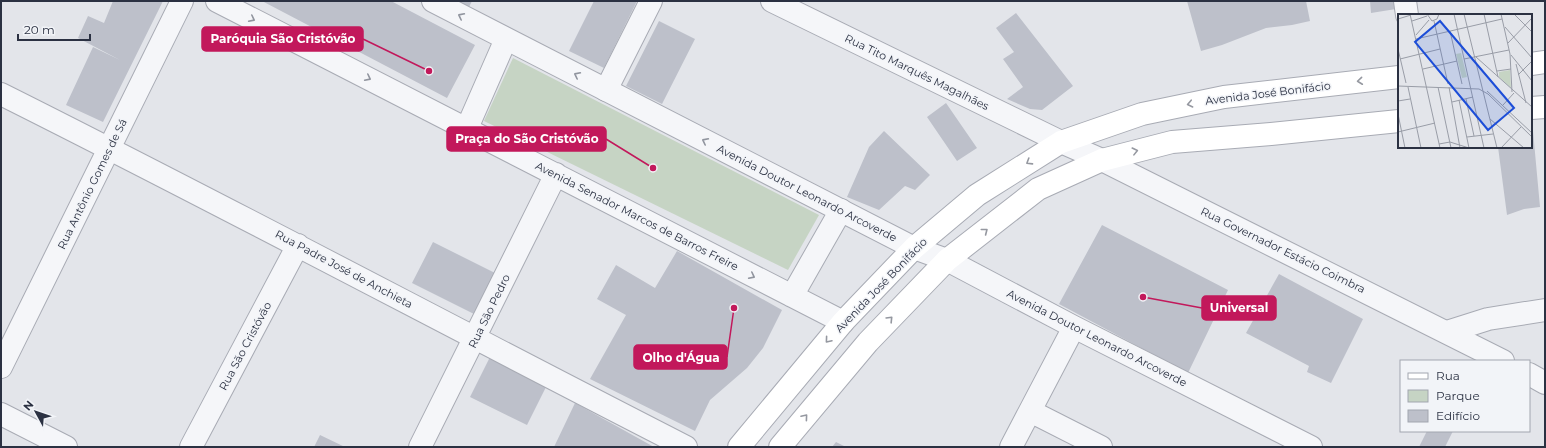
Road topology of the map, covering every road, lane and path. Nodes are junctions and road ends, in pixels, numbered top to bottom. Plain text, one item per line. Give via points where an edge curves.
1 (182, 1) edge
2 (218, 1) edge
3 (433, 1) edge
4 (651, 1) edge
5 (772, 1) edge
6 (1405, 1) edge
7 (1407, 14) edge
8 (506, 39) junction
9 (1545, 62) edge
10 (1532, 64) edge
11 (1398, 77) edge
12 (606, 90) junction
13 (1, 94) edge
14 (1545, 107) edge
15 (1532, 108) edge
16 (1398, 121) edge
17 (467, 128) junction
18 (1061, 142) junction
19 (110, 148) junction
20 (1102, 160) junction
21 (556, 174) junction
22 (841, 210) junction
23 (298, 245) junction
24 (914, 248) junction
25 (947, 260) junction
26 (792, 296) junction
27 (1545, 310) edge
28 (843, 322) junction
29 (1074, 327) junction
30 (1447, 332) junction
31 (475, 339) junction
32 (1501, 360) edge
33 (1, 367) edge
34 (1530, 375) edge
35 (1545, 383) edge
36 (1030, 411) junction
37 (1, 414) edge
38 (66, 447) edge
39 (191, 447) edge
40 (420, 447) edge
41 (686, 447) edge
42 (739, 447) edge
43 (780, 447) edge
44 (1011, 447) edge
45 (1101, 447) edge
46 (1312, 447) edge

1 - 19 street, Rua Antônio Gomes de Sá
2 -> 17 street, Avenida Senador Marcos de Barros Freire
8 -> 3 street, Avenida Doutor Leonardo Arcoverde
4 - 12 street
5 - 18 street, Rua Tito Marquês Magalhães
6 - 7 street
12 -> 8 street, Avenida Doutor Leonardo Arcoverde
8 - 17 street
9 - 10 main road
11 -> 18 main road, Avenida José Bonifácio via 1224,97 1142,114
22 -> 12 street, Avenida Doutor Leonardo Arcoverde
13 - 19 street, Rua Padre José de Anchieta
14 - 15 main road
20 -> 16 main road via 1172,142
17 - 21 street, Avenida Senador Marcos de Barros Freire
18 - 20 street, Rua Governador Estácio Coimbra
18 -> 24 main road, Avenida José Bonifácio via 977,195
19 - 23 street, Rua Padre José de Anchieta
19 - 33 street, Rua Antônio Gomes de Sá
25 -> 20 main road via 1038,189
20 - 30 street, Rua Governador Estácio Coimbra
21 -> 26 street, Avenida Senador Marcos de Barros Freire
21 - 31 street, Rua São Pedro
22 - 24 street, Avenida Doutor Leonardo Arcoverde
22 - 26 street
23 - 31 street, Rua Padre José de Anchieta
23 - 39 street, Rua São Cristóvão
24 - 25 street, Avenida Doutor Leonardo Arcoverde
24 - 28 main road, Avenida José Bonifácio
25 - 29 street, Avenida Doutor Leonardo Arcoverde
43 -> 25 main road via 868,342
26 - 28 street, Avenida Senador Marcos de Barros Freire
27 - 30 street via 1488,320
28 -> 42 main road, Avenida José Bonifácio
29 - 36 street
29 - 46 street, Avenida Doutor Leonardo Arcoverde
30 - 32 street, Rua Governador Estácio Coimbra
31 - 40 street, Rua São Pedro
31 - 41 street, Rua Padre José de Anchieta
34 - 35 street
36 - 44 street
36 - 45 street
37 - 38 street

